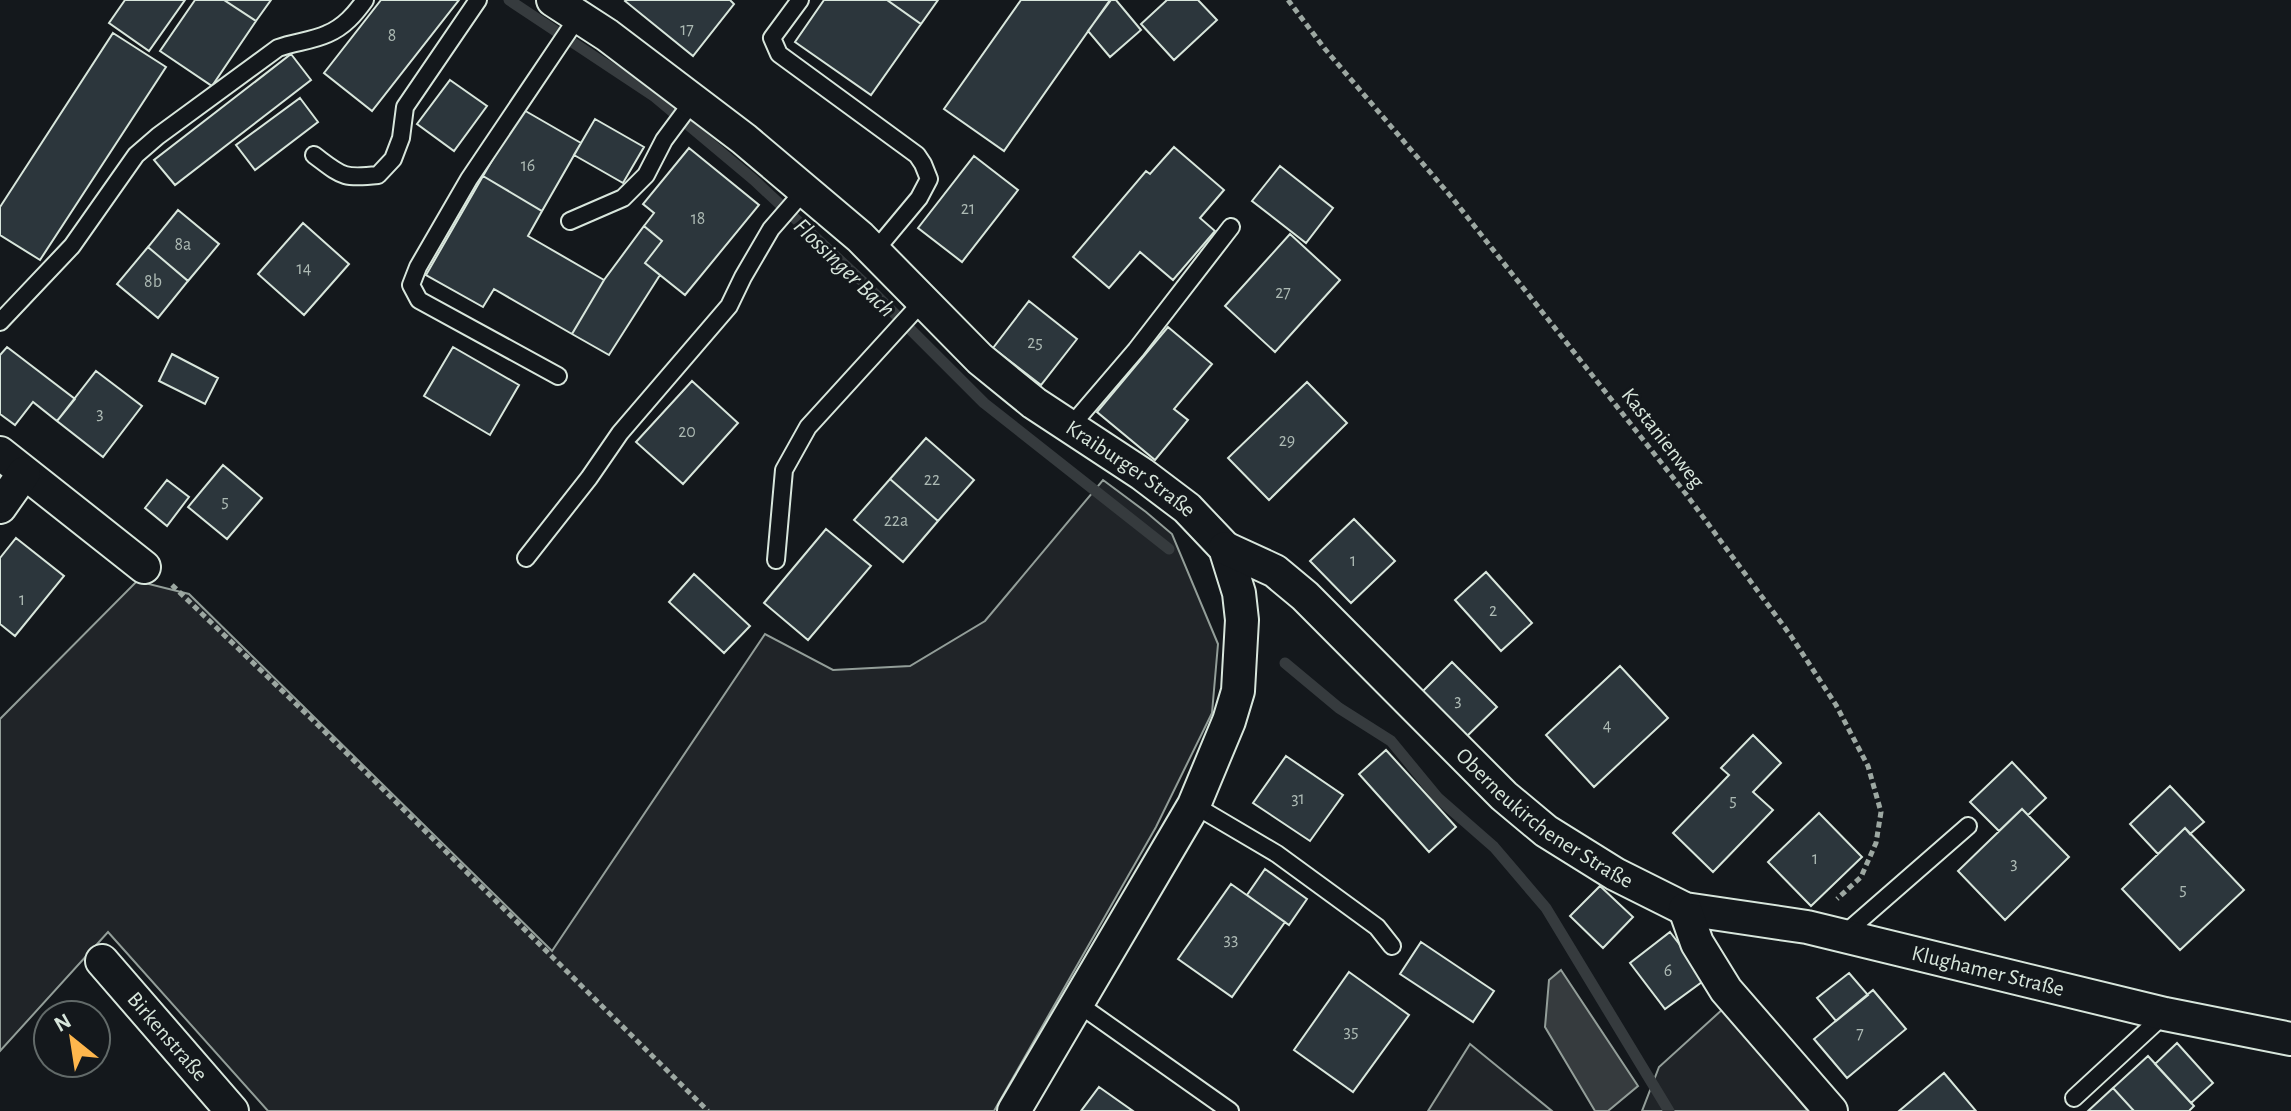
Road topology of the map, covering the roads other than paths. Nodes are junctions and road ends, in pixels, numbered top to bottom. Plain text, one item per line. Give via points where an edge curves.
1 (365, 0) edge
2 (800, 0) edge
3 (477, 2) edge
4 (567, 14) edge
5 (691, 104) junction
6 (314, 155) dead end
7 (802, 194) junction
8 (570, 221) dead end
9 (1231, 227) dead end
10 (874, 252) junction
11 (919, 306) junction
12 (0, 322) edge
13 (558, 376) dead end
14 (1070, 427) junction
15 (12, 463) edge
16 (0, 507) edge
17 (1225, 548) junction
18 (526, 558) dead end
19 (776, 560) dead end
20 (144, 567) road end
21 (1194, 805) junction
22 (1968, 826) dead end
23 (1685, 909) junction
24 (1843, 935) junction
25 (1392, 946) dead end
26 (102, 961) dead end
27 (1077, 1003) junction
28 (2165, 1014) junction
29 (2291, 1039) edge
30 (2074, 1098) dead end
31 (232, 1111) edge
32 (1014, 1111) edge
33 (1230, 1111) edge
34 (1831, 1111) edge

1 - 12 lane via 352,17 325,35 278,48 136,155 72,246
2 - 10 lane via 772,38 779,54 917,155 929,179
3 - 6 lane via 405,107 397,149 378,175 341,176
4 - 5 street, Kraiburger Straße via 607,35
4 - 13 lane via 553,55 469,179 411,285 419,300
5 - 7 street, Kraiburger Straße via 744,139
5 - 8 lane via 646,175 623,198
7 - 10 street, Kraiburger Straße
7 - 18 lane via 771,229 729,306 620,433
9 - 14 lane
10 - 11 street, Kraiburger Straße
11 - 14 street, Kraiburger Straße
11 - 19 lane via 808,427 784,470
14 - 17 street, Kraiburger Straße via 1187,508
15 - 16 street
15 - 20 street
17 - 21 street, Kraiburger Straße via 1239,593 1238,691
17 - 23 street, Oberneukirchener Straße via 1275,571 1305,596 1504,796 1546,831
21 - 25 lane via 1277,854 1377,927
21 - 27 street, Kraiburger Straße
22 - 24 lane
23 - 24 street, Klughamer Straße
23 - 34 street via 1697,943 1726,990
24 - 28 street, Klughamer Straße
26 - 31 street, Birkenstraße
27 - 32 street, Kraiburger Straße
27 - 33 lane
28 - 29 street, Klughamer Straße
28 - 30 lane

